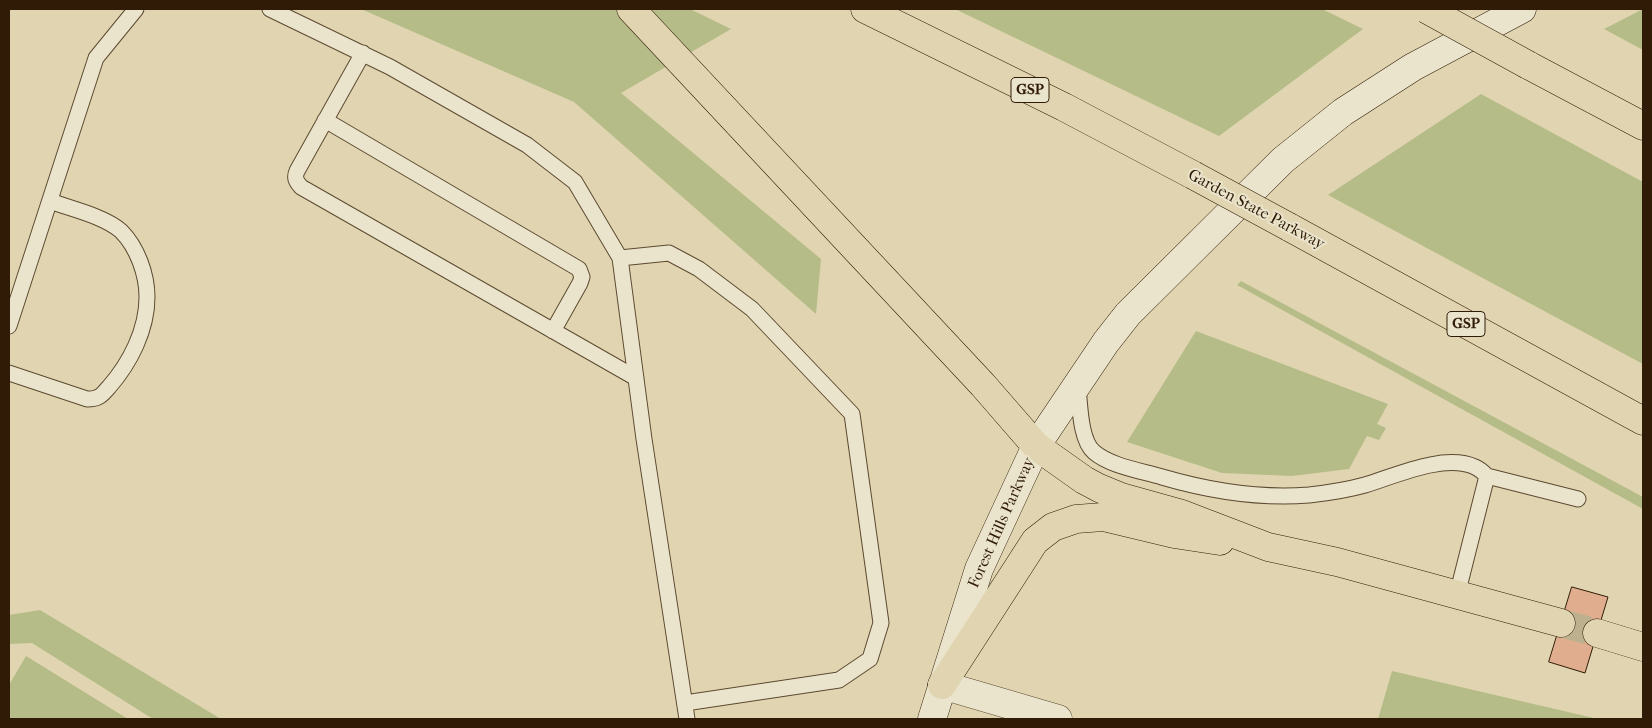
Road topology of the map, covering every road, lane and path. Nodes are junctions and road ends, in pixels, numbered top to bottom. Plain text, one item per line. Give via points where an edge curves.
1 (136, 9) edge
2 (270, 9) edge
3 (631, 9) edge
4 (864, 9) edge
5 (1426, 9) edge
6 (1522, 9) edge
7 (363, 53) junction
8 (325, 120) junction
9 (1643, 126) edge
10 (50, 202) junction
11 (620, 258) junction
12 (9, 326) edge
13 (553, 331) junction
14 (9, 373) edge
15 (636, 378) junction
16 (1078, 385) junction
17 (1643, 421) edge
18 (1036, 446) junction
19 (1487, 476) junction
20 (1578, 500) dead end
21 (1268, 547) junction
22 (1457, 595) junction
23 (1561, 623) tunnel mouth
24 (1597, 633) tunnel mouth
25 (1643, 647) edge
26 (942, 685) junction
27 (685, 703) junction
28 (687, 719) edge
29 (932, 719) edge
30 (1058, 719) edge

1 - 10 lane via 96,58
2 - 7 lane
3 - 18 highway via 983,385
4 - 17 highway, Garden State Parkway / GSP, bridge via 1064,107 1193,175
5 - 9 highway, bridge
6 - 16 main road, Forest Hills Parkway via 1413,67 1336,118 1283,160 1128,314
7 - 8 lane
7 - 11 lane via 527,145 575,182
8 - 13 lane via 579,270 580,282
8 - 13 lane via 295,177 301,186
10 - 12 lane
10 - 14 lane via 107,221 121,231 136,252 143,271 147,297 143,323 133,352 99,397 87,399
11 - 15 lane
11 - 27 lane via 669,253 699,269 752,310 852,414 881,623 870,659 838,680
13 - 15 lane
15 - 27 lane
16 - 18 main road, Forest Hills Parkway
16 - 19 lane via 1084,434 1093,451 1125,466 1198,486 1263,496 1310,495 1349,489 1429,465 1448,463 1476,467
18 - 21 highway via 1099,488 1182,514
18 - 26 main road, Forest Hills Parkway via 979,569
19 - 20 lane
19 - 22 lane
21 - 22 highway
21 - 26 highway via 1174,534 1103,517 1076,519 1053,527 1035,541
22 - 23 highway
24 - 25 highway
26 - 29 main road, Forest Hills Parkway
26 - 30 main road
27 - 28 lane

